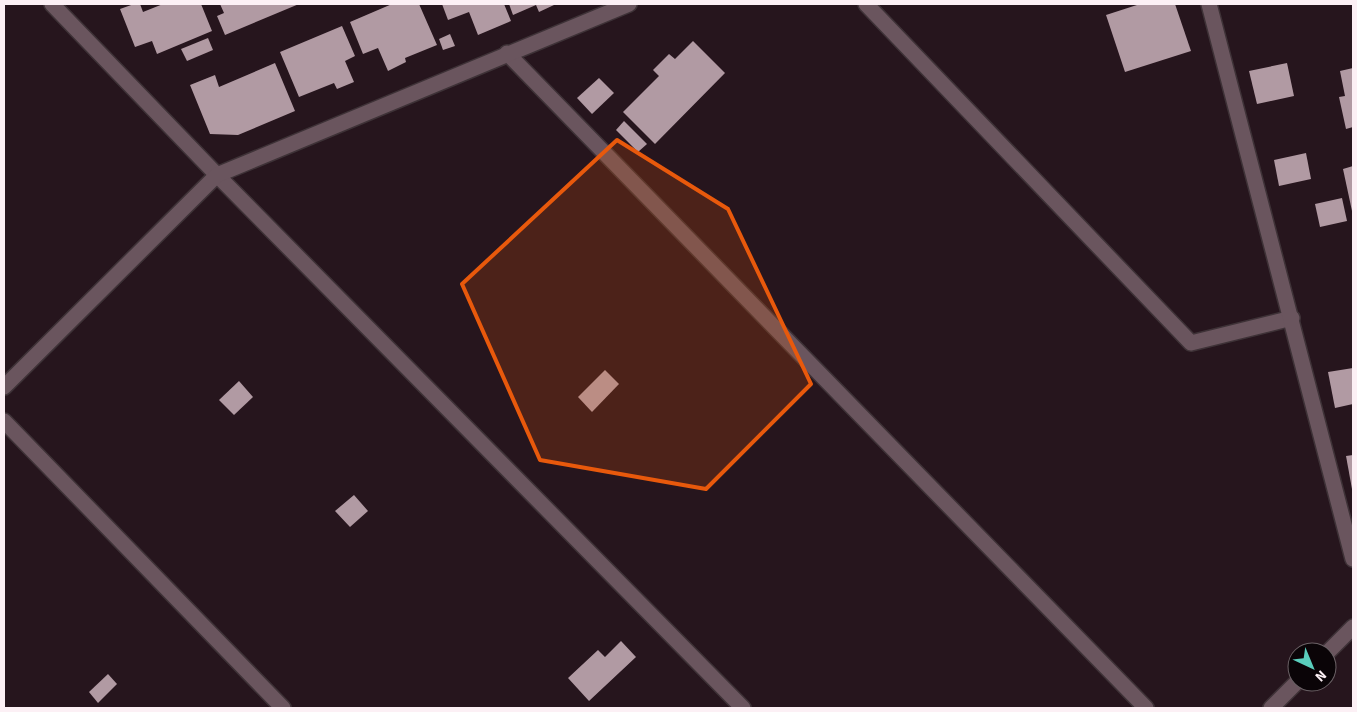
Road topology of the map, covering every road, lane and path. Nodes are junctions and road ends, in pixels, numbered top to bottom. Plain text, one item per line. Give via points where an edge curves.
1 (629, 4) edge
2 (866, 4) edge
3 (1209, 4) edge
4 (60, 6) edge
5 (507, 53) junction
6 (217, 175) junction
7 (1292, 318) junction
8 (4, 387) edge
9 (4, 421) edge
10 (1353, 559) edge
11 (1353, 627) edge
12 (1337, 643) edge
13 (1287, 692) edge
14 (284, 708) edge
15 (743, 708) edge
16 (1146, 708) edge
17 (1271, 708) edge

1 - 5 street
2 - 7 street via 1191,343
3 - 7 street
4 - 6 street
5 - 6 street
5 - 16 street
6 - 8 street
6 - 15 street
7 - 10 street
9 - 14 street
11 - 12 street
13 - 17 street

